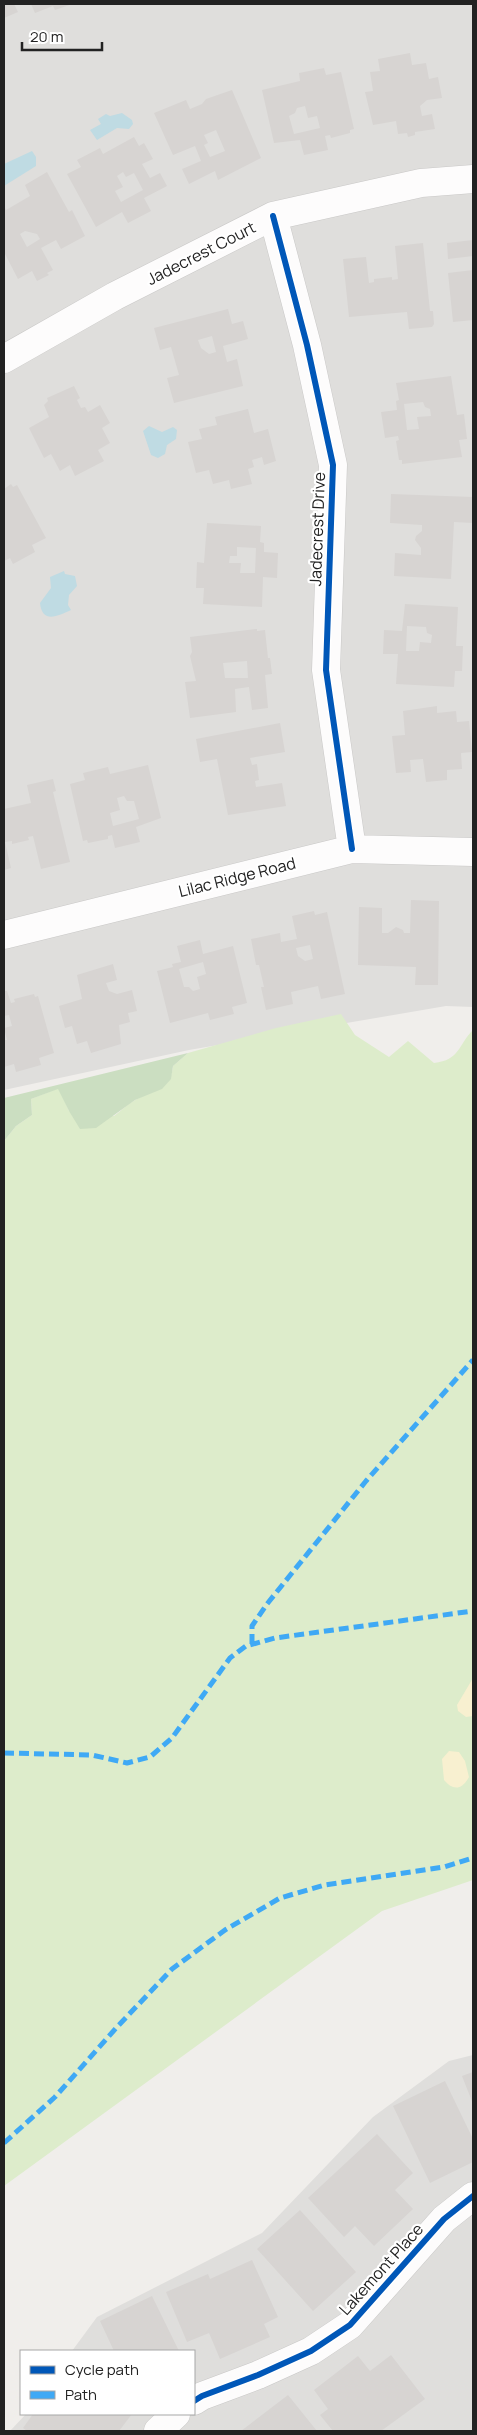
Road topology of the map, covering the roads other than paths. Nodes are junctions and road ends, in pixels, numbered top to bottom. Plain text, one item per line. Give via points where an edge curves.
1 (473, 179) edge
2 (273, 216) junction
3 (4, 359) edge
4 (352, 848) junction
5 (473, 852) edge
6 (4, 934) edge
7 (473, 2196) edge
8 (195, 2401) edge
9 (175, 2415) edge
10 (158, 2431) edge

1 - 2 street, Jadecrest Court via 421,183
2 - 3 street, Jadecrest Court via 115,296
2 - 4 street, Jadecrest Drive via 307,345 333,465 326,670
4 - 5 street, Lilac Ridge Road
4 - 6 street, Lilac Ridge Road
7 - 8 street, Lakemont Place via 444,2219 350,2325 312,2351
9 - 10 street

